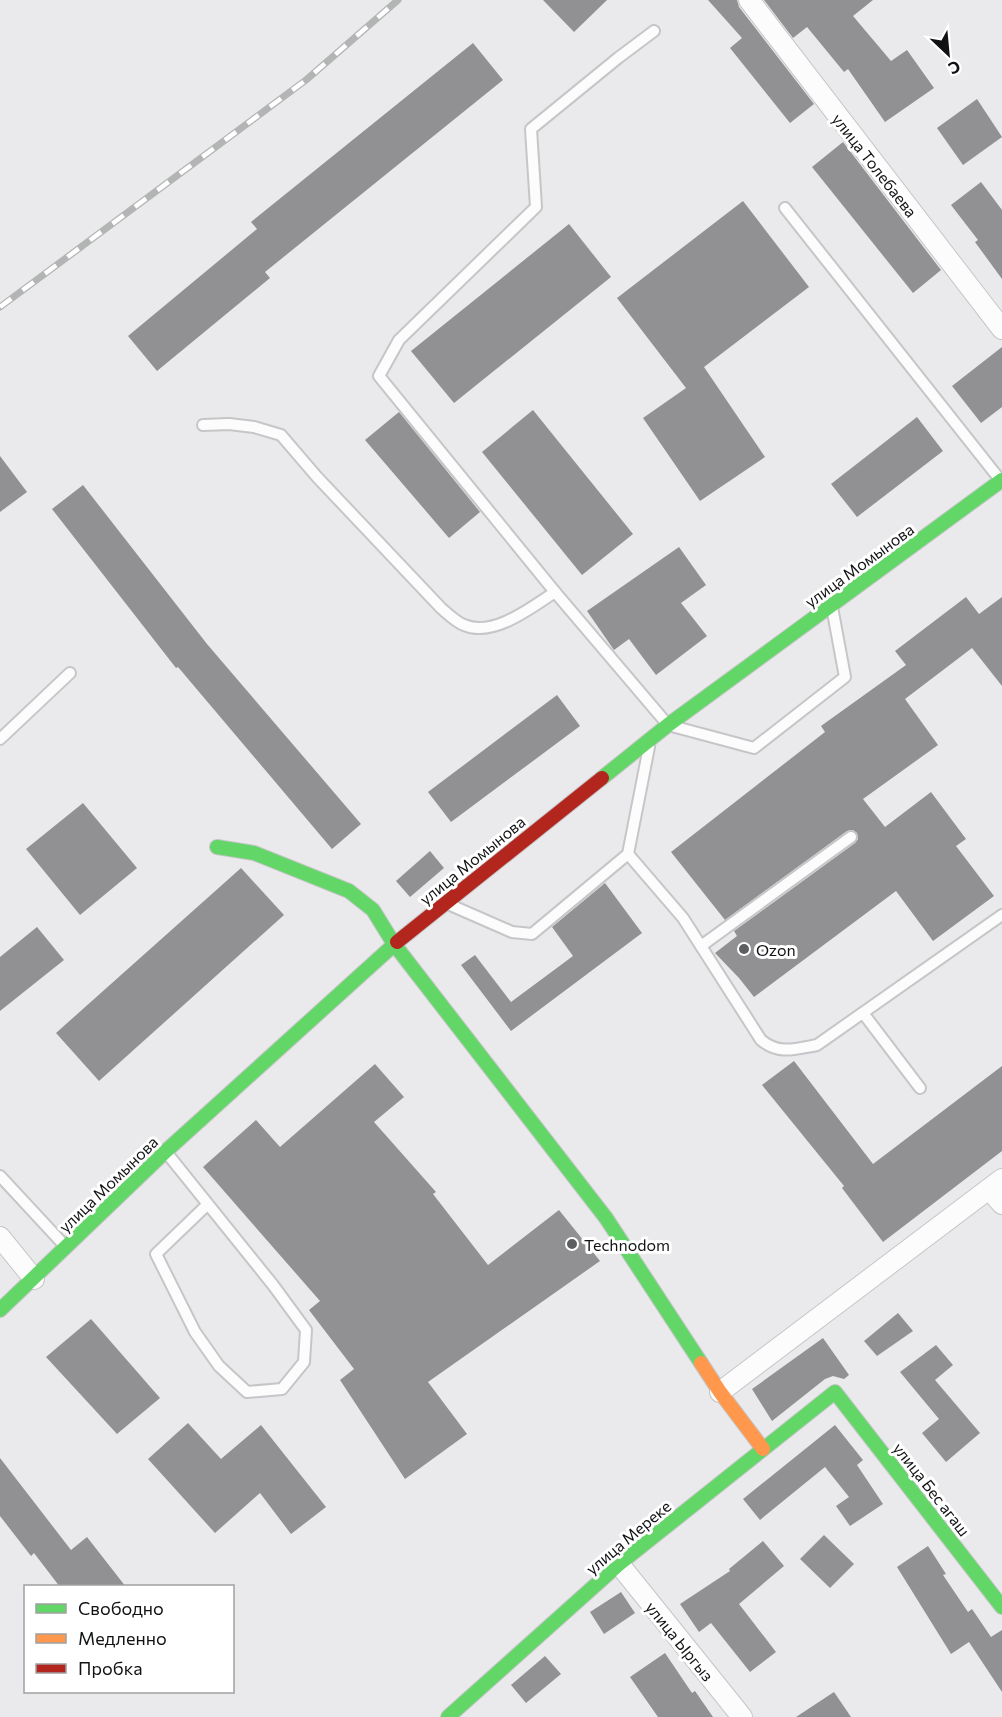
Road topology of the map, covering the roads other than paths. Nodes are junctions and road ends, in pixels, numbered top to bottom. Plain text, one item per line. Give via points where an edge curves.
1 (749, 0) edge
2 (654, 32) dead end
3 (785, 208) dead end
4 (1002, 329) edge
5 (203, 425) dead end
6 (1001, 481) edge
7 (555, 592) junction
8 (831, 605) junction
9 (70, 673) dead end
10 (668, 725) junction
11 (651, 738) junction
12 (0, 739) edge
13 (851, 837) dead end
14 (217, 847) dead end
15 (628, 854) junction
16 (445, 903) junction
17 (1002, 915) edge
18 (394, 944) junction
19 (701, 946) junction
20 (863, 1012) junction
21 (920, 1088) dead end
22 (166, 1151) junction
23 (0, 1176) edge
24 (995, 1184) edge
25 (208, 1204) junction
26 (1002, 1204) edge
27 (0, 1237) edge
28 (66, 1247) junction
29 (34, 1279) junction
30 (0, 1310) edge
31 (720, 1392) junction
32 (836, 1392) joint
33 (764, 1449) junction
34 (619, 1564) junction
35 (1002, 1606) edge
36 (448, 1717) edge
37 (742, 1717) edge

1 - 4 street, улица Толебаева
2 - 7 lane via 531,129 536,207 399,340 379,375
3 - 6 lane
5 - 7 lane via 254,427 281,435 441,608 464,626 488,629
6 - 8 street, улица Момынова
7 - 10 lane
8 - 10 street, улица Момынова
8 - 10 lane via 845,677 754,748
9 - 12 lane
10 - 11 street, улица Момынова
11 - 15 lane
11 - 16 street, улица Момынова
13 - 19 lane
14 - 18 street via 254,853 349,891 373,910
15 - 16 lane via 532,934 512,932
15 - 19 lane via 683,918
16 - 18 street, улица Момынова
17 - 20 lane
18 - 22 street, улица Момынова
18 - 31 street via 606,1218
19 - 20 lane via 760,1040 771,1048 789,1050 817,1045
20 - 21 lane
22 - 25 lane
22 - 28 street, улица Момынова
23 - 28 lane
24 - 26 street
24 - 31 street
25 - 25 lane via 306,1330 304,1362 282,1389 247,1392 219,1366 195,1332 156,1254
27 - 29 street
28 - 29 street, улица Момынова
29 - 30 street, улица Момынова
31 - 33 street
32 - 33 street, улица Мереке
32 - 35 street, улица Бес агаш
33 - 34 street, улица Мереке
34 - 36 street, улица Мереке
34 - 37 street, улица Ыргыз

